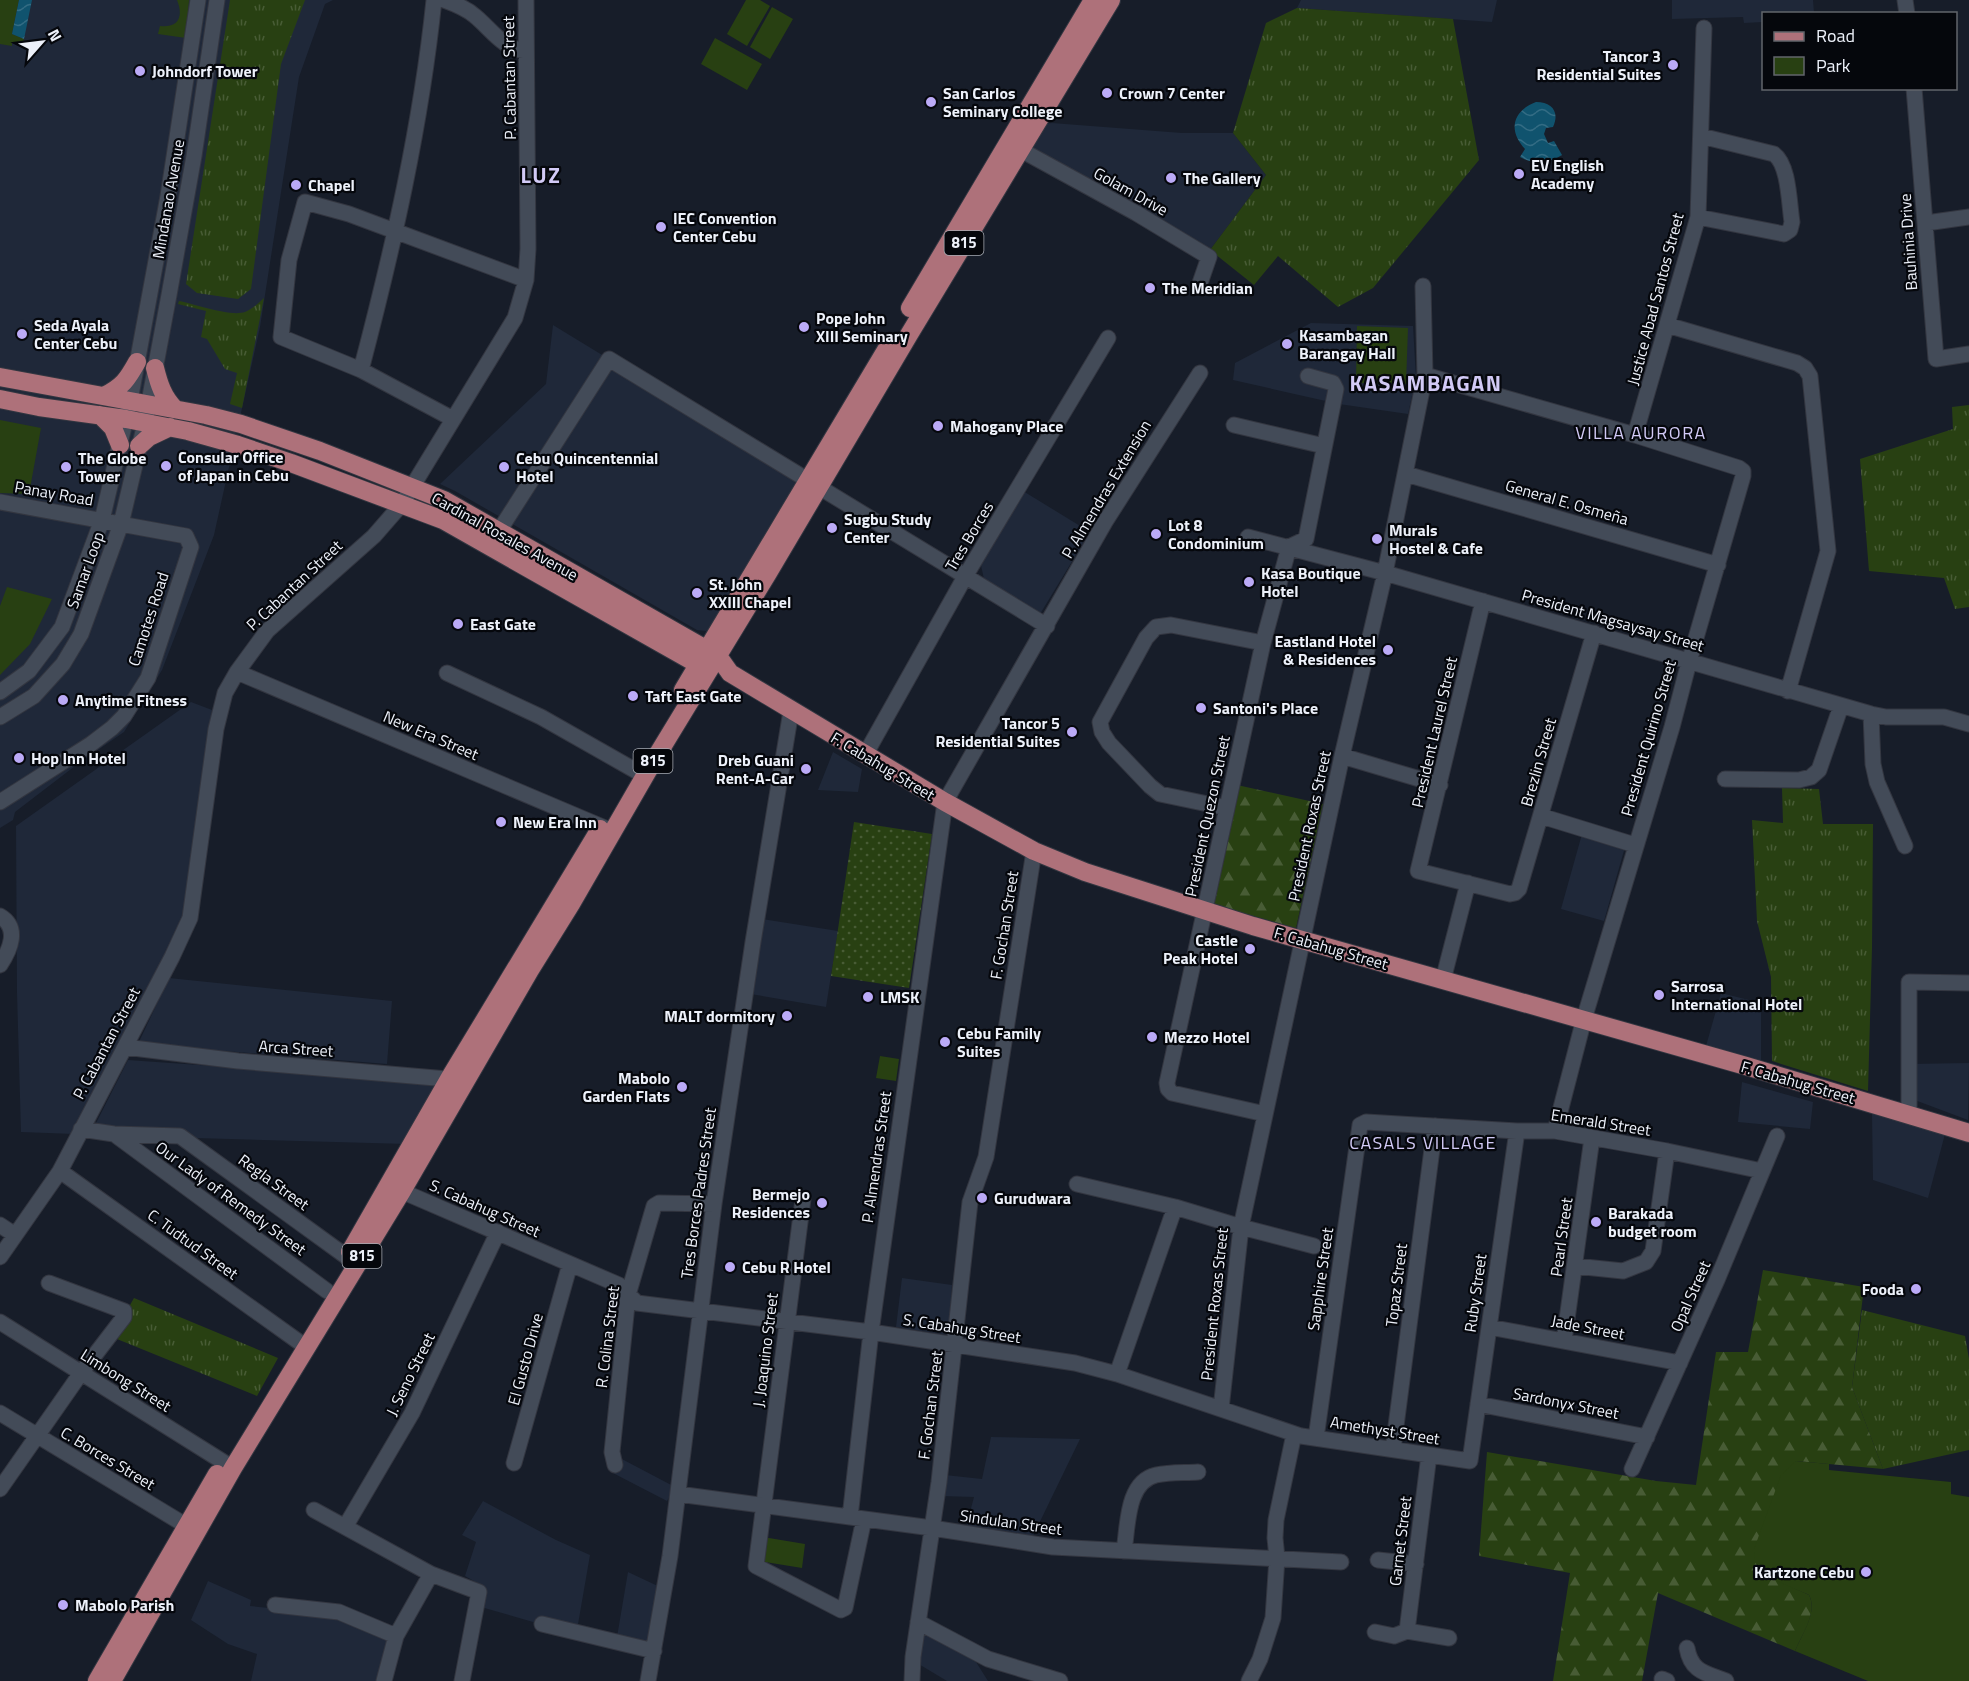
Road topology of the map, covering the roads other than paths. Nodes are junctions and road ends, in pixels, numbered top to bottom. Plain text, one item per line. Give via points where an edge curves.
1 (198, 0) edge
2 (217, 0) edge
3 (434, 0) edge
4 (444, 0) edge
5 (526, 0) edge
6 (1093, 0) edge
7 (1111, 0) edge
8 (1704, 28) dead end
9 (526, 51) junction
10 (1914, 90) edge
11 (1701, 136) junction
12 (1014, 147) junction
13 (1698, 217) junction
14 (1969, 217) edge
15 (1926, 223) junction
16 (395, 231) junction
17 (526, 280) junction
18 (1199, 286) dead end
19 (1423, 286) dead end
20 (1667, 325) junction
21 (1108, 338) dead end
22 (1969, 354) edge
23 (137, 362) junction
24 (155, 368) junction
25 (361, 370) junction
26 (1200, 373) dead end
27 (1425, 375) junction
28 (1308, 376) dead end
29 (0, 377) edge
30 (104, 396) junction
31 (0, 399) edge
32 (139, 402) junction
33 (175, 409) junction
34 (100, 415) junction
35 (126, 419) junction
36 (453, 419) junction
37 (145, 423) junction
38 (1234, 425) dead end
39 (170, 427) junction
40 (1635, 435) junction
41 (120, 445) junction
42 (139, 446) junction
43 (1324, 446) junction
44 (1406, 474) junction
45 (814, 484) junction
46 (412, 488) junction
47 (0, 502) edge
48 (401, 505) junction
49 (102, 520) junction
50 (121, 524) junction
51 (499, 531) junction
52 (1248, 537) dead end
53 (1289, 547) junction
54 (1718, 565) junction
55 (1385, 573) junction
56 (966, 575) junction
57 (1483, 601) junction
58 (1047, 626) junction
59 (1594, 633) junction
60 (1263, 643) junction
61 (708, 660) junction
62 (1689, 662) junction
63 (237, 672) junction
64 (447, 673) dead end
65 (1788, 691) junction
66 (0, 692) edge
67 (1841, 706) junction
68 (791, 711) junction
69 (1871, 714) junction
70 (0, 717) edge
71 (1969, 724) edge
72 (865, 755) junction
73 (1342, 756) junction
74 (640, 773) junction
75 (1725, 779) dead end
76 (1440, 785) junction
77 (0, 802) edge
78 (945, 802) junction
79 (1227, 808) junction
80 (1541, 816) junction
81 (607, 828) junction
82 (1635, 845) junction
83 (1905, 846) dead end
84 (1034, 850) junction
85 (1468, 883) junction
86 (1205, 911) junction
87 (0, 916) edge
88 (1303, 940) junction
89 (0, 965) edge
90 (1443, 980) junction
91 (1969, 983) edge
92 (1584, 1019) junction
93 (125, 1047) junction
94 (457, 1080) junction
95 (1265, 1114) junction
96 (1909, 1115) junction
97 (1360, 1125) joint
98 (1436, 1126) junction
99 (81, 1129) junction
100 (1517, 1131) junction
101 (1555, 1131) junction
102 (1969, 1133) edge
103 (114, 1134) junction
104 (1777, 1136) dead end
105 (1592, 1138) junction
106 (1667, 1151) junction
107 (60, 1171) junction
108 (1762, 1171) junction
109 (1077, 1185) dead end
110 (395, 1188) junction
111 (802, 1199) dead end
112 (714, 1204) junction
113 (1175, 1207) junction
114 (0, 1225) edge
115 (1241, 1227) junction
116 (498, 1232) junction
117 (15, 1235) junction
118 (1314, 1246) dead end
119 (0, 1257) edge
120 (347, 1257) junction
121 (570, 1264) junction
122 (1575, 1266) junction
123 (50, 1283) dead end
124 (327, 1291) junction
125 (628, 1295) junction
126 (699, 1312) junction
127 (787, 1321) junction
128 (0, 1322) edge
129 (1489, 1327) junction
130 (871, 1332) junction
131 (1564, 1341) junction
132 (301, 1344) junction
133 (955, 1344) junction
134 (1680, 1363) junction
135 (81, 1373) junction
136 (1117, 1374) junction
137 (1478, 1404) junction
138 (1221, 1409) junction
139 (0, 1413) edge
140 (1294, 1434) junction
141 (38, 1436) junction
142 (1647, 1437) junction
143 (1316, 1438) junction
144 (1393, 1449) junction
145 (1429, 1455) junction
146 (1470, 1461) joint
147 (514, 1463) dead end
148 (228, 1465) junction
149 (615, 1465) dead end
150 (1632, 1469) dead end
151 (1198, 1472) dead end
152 (0, 1490) edge
153 (678, 1494) junction
154 (763, 1505) junction
155 (315, 1510) dead end
156 (857, 1518) junction
157 (345, 1527) junction
158 (932, 1528) junction
159 (192, 1529) junction
160 (1124, 1551) junction
161 (1277, 1558) junction
162 (1378, 1560) dead end
163 (1341, 1562) dead end
164 (1416, 1564) junction
165 (431, 1574) junction
166 (275, 1605) dead end
167 (918, 1622) junction
168 (542, 1624) dead end
169 (1407, 1631) junction
170 (1375, 1632) dead end
171 (396, 1636) junction
172 (1449, 1638) dead end
173 (1687, 1648) dead end
174 (654, 1651) junction
175 (97, 1681) edge
176 (112, 1681) edge
177 (384, 1681) edge
178 (462, 1681) edge
179 (648, 1681) edge
180 (912, 1681) edge
181 (1060, 1681) edge
182 (1249, 1681) edge
183 (1726, 1681) edge

1 - 23 street, Mindanao Avenue
2 - 24 street, Mindanao Avenue via 194,156
3 - 16 street via 418,122
4 - 9 street via 473,14 514,50
5 - 9 street, P. Cabantan Street
6 - 12 main road, 815
7 - 12 main road, 815
8 - 11 street, Justice Abad Santos Street
9 - 17 street, P. Cabantan Street
10 - 15 street, Bauhinia Drive
11 - 13 street, Justice Abad Santos Street
11 - 13 street via 1778,157 1784,167 1792,222 1784,234
12 - 18 street, Golam Drive via 1209,257
12 - 45 main road, 815
13 - 20 street, Justice Abad Santos Street
14 - 15 street
15 - 22 street, Bauhinia Drive via 1936,359
16 - 17 street
16 - 25 street
16 - 25 street via 305,202 289,260 281,337
17 - 36 street, P. Cabantan Street via 516,318
19 - 27 street, President Roxas Street
20 - 40 street, Justice Abad Santos Street
20 - 65 street via 1797,363 1810,376 1828,551
21 - 56 street, Tres Borces
23 - 30 main road via 121,387
23 - 32 street, Mindanao Avenue
24 - 32 street, Mindanao Avenue
24 - 33 main road via 159,387
25 - 36 street
26 - 58 street, P. Almendras Extension via 1105,522
27 - 40 street
27 - 44 street, President Roxas Street
28 - 43 street via 1333,383 1336,388
29 - 30 main road, Cardinal Rosales Avenue
30 - 32 main road, Cardinal Rosales Avenue
31 - 34 main road, Cardinal Rosales Avenue
32 - 33 main road, Cardinal Rosales Avenue
32 - 35 street, Samar Loop
32 - 37 street, Samar Loop
33 - 46 main road, Cardinal Rosales Avenue via 241,424
34 - 35 main road, Cardinal Rosales Avenue
34 - 41 main road via 115,432
35 - 37 main road, Cardinal Rosales Avenue
35 - 41 street, Samar Loop
36 - 46 street, P. Cabantan Street
37 - 39 main road, Cardinal Rosales Avenue
37 - 42 street, Samar Loop
38 - 43 street
39 - 42 main road via 149,436
39 - 48 main road, Cardinal Rosales Avenue via 238,445
40 - 54 street, President Quirino Street via 1743,471
41 - 49 street, Samar Loop
42 - 50 street, Samar Loop
43 - 53 street via 1306,539
44 - 54 street, General E. Osmeña
44 - 55 street, President Roxas Street
45 - 51 street via 609,359
45 - 56 street
45 - 61 main road, 815
46 - 48 street, P. Cabantan Street
46 - 51 main road, Cardinal Rosales Avenue via 444,500
47 - 49 street, Panay Road
48 - 61 main road, Cardinal Rosales Avenue via 443,520
48 - 63 street, P. Cabantan Street via 374,536 267,631
49 - 50 street, Camotes Road
49 - 66 street, Samar Loop via 62,627 37,662
50 - 70 street, Samar Loop via 81,634 63,664 34,696
50 - 77 street, Camotes Road via 186,536 191,547 148,678 112,728
51 - 61 main road, Cardinal Rosales Avenue
52 - 53 street, President Magsaysay Street
53 - 55 street, President Magsaysay Street
53 - 60 street, President Quezon Street
54 - 62 street, President Quirino Street
55 - 57 street, President Magsaysay Street
55 - 73 street, President Roxas Street
56 - 58 street
56 - 72 street, Tres Borces
57 - 59 street, President Magsaysay Street
57 - 76 street, President Laurel Street
58 - 78 street, P. Almendras Extension
59 - 62 street, President Magsaysay Street
59 - 80 street, Brezlin Street
60 - 79 street, President Quezon Street
60 - 79 street via 1171,626 1156,627 1146,638 1100,722 1109,743 1160,794
61 - 68 main road, F. Cabahug Street
61 - 74 main road, 815
62 - 65 street, President Magsaysay Street
62 - 82 street, President Quirino Street
63 - 81 street, New Era Street
63 - 93 street, P. Cabantan Street via 225,693 216,729 190,918
64 - 74 street via 541,717
65 - 67 street, President Magsaysay Street
67 - 69 street, President Magsaysay Street
67 - 75 street via 1819,770 1810,777
68 - 72 main road, F. Cabahug Street
68 - 112 street, Tres Borces Padres Street
69 - 71 street, President Magsaysay Street via 1944,717
69 - 83 street via 1877,782
72 - 78 main road, F. Cabahug Street
73 - 76 street
73 - 88 street, President Roxas Street
74 - 81 main road, 815
76 - 85 street, President Laurel Street via 1418,871
78 - 84 main road, F. Cabahug Street
78 - 130 street, P. Almendras Street
79 - 86 street, President Quezon Street
80 - 82 street
80 - 85 street, Brezlin Street via 1515,893
81 - 94 main road, 815 via 571,904
82 - 92 street, President Quirino Street
84 - 86 main road, F. Cabahug Street via 1085,872
84 - 133 street, F. Gochan Street via 986,1157 970,1202
85 - 90 street
86 - 88 main road, F. Cabahug Street
86 - 95 street, President Quezon Street via 1168,1089
87 - 89 street via 11,930 12,944
88 - 90 main road, F. Cabahug Street
88 - 95 street, President Roxas Street
90 - 92 main road, F. Cabahug Street
91 - 96 street via 1909,982
92 - 96 main road, F. Cabahug Street
92 - 101 street, President Quirino Street
93 - 94 street, Arca Street
93 - 99 street, P. Cabantan Street
94 - 110 main road, 815
95 - 115 street, President Roxas Street
96 - 102 main road, F. Cabahug Street
97 - 98 street, Emerald Street via 1366,1122
97 - 143 street, Sapphire Street
98 - 100 street, Emerald Street
98 - 144 street, Topaz Street
99 - 103 street
99 - 107 street, P. Cabantan Street
100 - 101 street, Emerald Street
100 - 129 street, Ruby Street
101 - 105 street, Emerald Street
103 - 120 street, Regla Street via 180,1136
103 - 124 street, Our Lady of Remedy Street
104 - 108 street, Opal Street
105 - 106 street, Emerald Street
105 - 122 street, Pearl Street
106 - 108 street, Emerald Street
106 - 122 street via 1653,1251 1646,1262 1623,1271
107 - 117 street, P. Cabantan Street
107 - 132 street, C. Tudtud Street
108 - 134 street, Opal Street
109 - 113 street
110 - 116 street, S. Cabahug Street
110 - 120 main road, 815
110 - 132 main road, 815
111 - 127 street, J. Joaquino Street
112 - 125 street, R. Colina Street via 656,1204
112 - 126 street, Tres Borces Padres Street
113 - 115 street
113 - 136 street
114 - 117 street
115 - 118 street
115 - 138 street, President Roxas Street
116 - 121 street, S. Cabahug Street
116 - 157 street, J. Seno Street via 412,1413
117 - 119 street, P. Cabantan Street
120 - 124 main road, 815
121 - 125 street, S. Cabahug Street via 619,1285
121 - 147 street, El Gusto Drive
122 - 131 street, Pearl Street
123 - 135 street via 124,1311 124,1317
124 - 132 main road, 815
125 - 126 street, S. Cabahug Street via 637,1303
125 - 149 street, R. Colina Street via 612,1452
126 - 127 street, S. Cabahug Street
126 - 153 street, Tres Borces Padres Street
127 - 130 street, S. Cabahug Street
127 - 154 street, J. Joaquino Street
128 - 135 street, Limbong Street
129 - 131 street, Jade Street
129 - 137 street, Ruby Street
130 - 133 street, S. Cabahug Street
130 - 156 street, P. Almendras Street
131 - 134 street, Jade Street
132 - 148 main road, 815
133 - 136 street, S. Cabahug Street via 1075,1363
133 - 158 street, F. Gochan Street
134 - 142 street, Opal Street
135 - 141 street
135 - 148 street, Limbong Street
136 - 138 street, S. Cabahug Street
137 - 142 street, Sardonyx Street
137 - 146 street, Ruby Street
138 - 140 street, S. Cabahug Street
139 - 141 street, C. Borces Street
140 - 143 street, Amethyst Street
140 - 161 street via 1276,1520
141 - 152 street
141 - 159 street, C. Borces Street
142 - 150 street, Opal Street
143 - 144 street, Amethyst Street
144 - 145 street, Amethyst Street
145 - 146 street, Amethyst Street
145 - 164 street, Garnet Street
148 - 159 main road, 815
151 - 160 street via 1154,1475 1143,1481 1131,1503
153 - 154 street, Sindulan Street
153 - 174 street, Tres Borces Padres Street
154 - 156 street, Sindulan Street
154 - 156 street, J. Joaquino Street via 756,1566 841,1610 845,1608
155 - 157 street
156 - 158 street, Sindulan Street
157 - 165 street
158 - 160 street, Sindulan Street via 1053,1547
158 - 167 street, F. Gochan Street
159 - 175 main road, 815
159 - 176 main road, 815
160 - 161 street, Sindulan Street
161 - 163 street, Sindulan Street
161 - 182 street via 1273,1618
162 - 164 street
164 - 169 street, Garnet Street
165 - 171 street
165 - 178 street via 479,1592
166 - 171 street via 339,1612
167 - 180 street, F. Gochan Street
167 - 181 street via 988,1659
168 - 174 street
169 - 170 street via 1394,1636
169 - 172 street
171 - 177 street
173 - 183 street via 1692,1665
174 - 179 street, Tres Borces Padres Street

